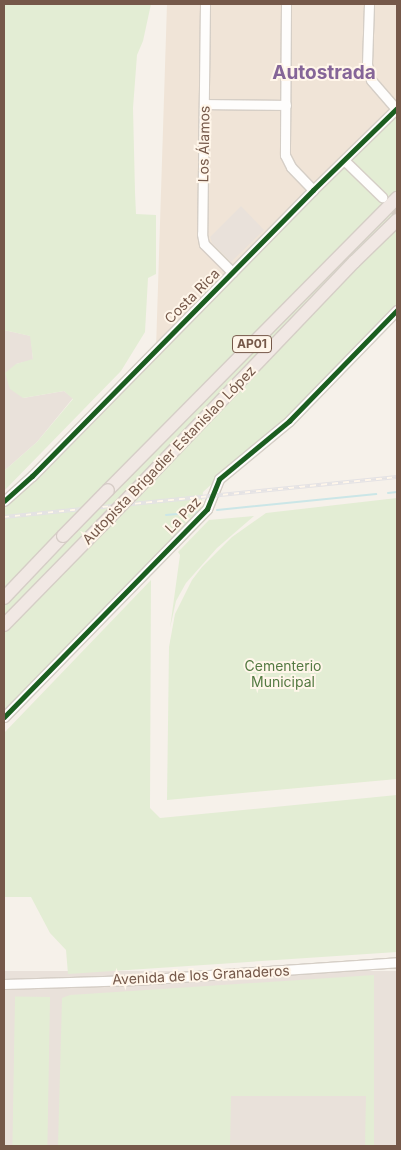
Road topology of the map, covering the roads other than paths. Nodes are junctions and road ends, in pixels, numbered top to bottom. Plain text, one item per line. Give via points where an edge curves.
1 (205, 4) edge
2 (286, 4) edge
3 (368, 4) edge
4 (204, 104) junction
5 (286, 105) junction
6 (397, 109) edge
7 (345, 161) junction
8 (313, 190) junction
9 (382, 197) tunnel mouth
10 (397, 198) edge
11 (397, 220) edge
12 (232, 272) junction
13 (397, 310) edge
14 (4, 501) edge
15 (4, 598) edge
16 (4, 625) edge
17 (4, 717) edge
18 (397, 962) edge
19 (4, 984) edge

1 - 4 street, Los Álamos
2 - 5 street
3 - 6 street via 367,64 371,80
4 - 5 street
4 - 12 street, Los Álamos via 202,234 204,244
5 - 8 street via 285,155 291,167
6 - 7 street, Costa Rica
7 - 8 street, Costa Rica
7 - 9 street
8 - 12 street, Costa Rica
10 - 15 highway, Autopista Brigadier Estanislao López / AP01, bridge
11 - 16 highway, Autopista Brigadier Estanislao López / AP01, bridge
12 - 14 street, Costa Rica
13 - 17 street, La Paz via 289,421 219,479 207,509
18 - 19 street, Avenida de los Granaderos via 136,980

